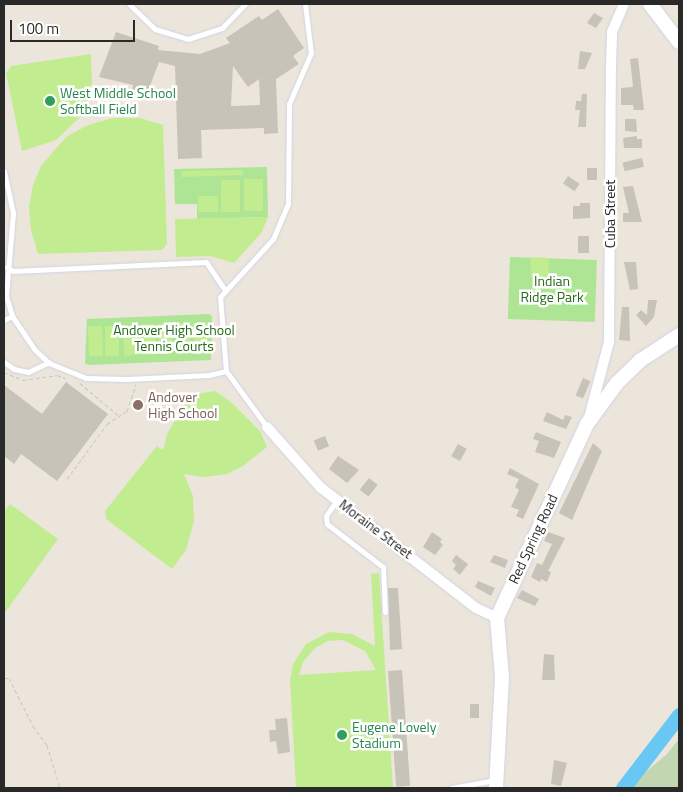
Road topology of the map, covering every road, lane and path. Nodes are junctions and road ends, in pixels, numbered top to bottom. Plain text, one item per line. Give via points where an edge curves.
1 (129, 4) edge
2 (245, 4) edge
3 (306, 4) edge
4 (624, 4) edge
5 (650, 4) edge
6 (679, 42) edge
7 (4, 171) edge
8 (7, 267) junction
9 (225, 290) junction
10 (12, 316) junction
11 (4, 320) edge
12 (679, 335) edge
13 (4, 362) edge
14 (49, 362) junction
15 (226, 371) junction
16 (4, 372) edge
17 (69, 378) dead end
18 (84, 381) dead end
19 (129, 385) dead end
20 (119, 416) junction
21 (587, 424) junction
22 (267, 428) joint
23 (67, 479) dead end
24 (338, 499) junction
25 (385, 612) dead end
26 (497, 618) junction
27 (4, 678) edge
28 (496, 784) edge
29 (60, 788) edge
30 (453, 788) edge

1 - 2 lane via 155,29 168,36 188,39 222,28
3 - 9 lane via 310,54 289,104 286,212 273,239
4 - 21 street, Cuba Street via 612,32 609,342
5 - 6 main road
7 - 8 lane via 13,213
8 - 9 lane via 13,271 206,262
8 - 10 lane via 6,290
9 - 15 lane via 219,301
10 - 11 lane
10 - 14 lane via 34,349
12 - 21 main road, Red Spring Road via 617,383
13 - 14 lane via 14,369 28,372
14 - 15 lane via 86,378 102,379 208,375
15 - 22 lane
16 - 17 path via 23,380 57,375
18 - 20 path via 75,380
19 - 20 path via 137,385 127,411
20 - 23 path via 107,424
21 - 26 main road, Red Spring Road
22 - 24 street, Moraine Street via 320,487
24 - 25 lane via 326,516 327,524 383,567
24 - 26 street, Moraine Street via 476,608
26 - 28 main road, Red Spring Road via 502,677
27 - 29 path via 9,678 33,726 47,745
28 - 30 lane

